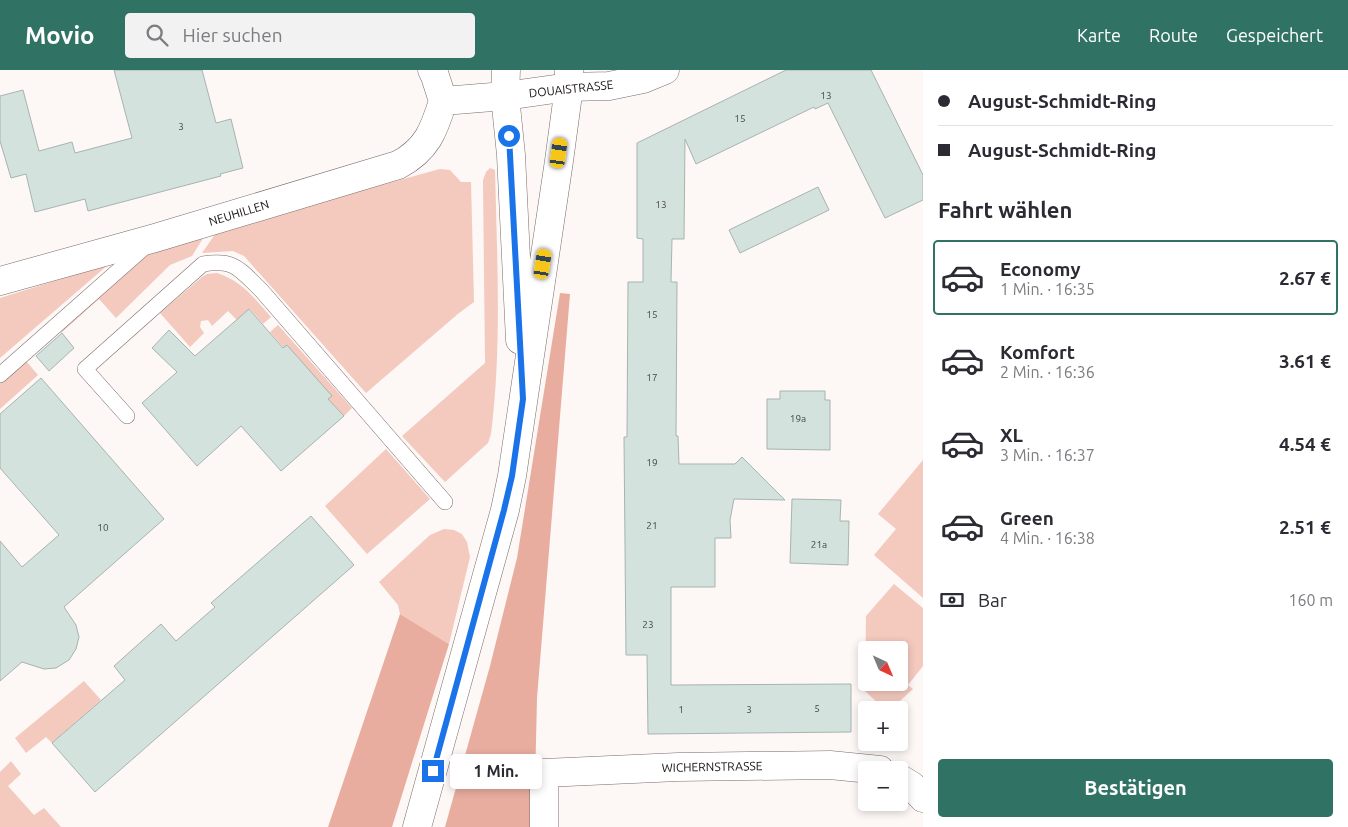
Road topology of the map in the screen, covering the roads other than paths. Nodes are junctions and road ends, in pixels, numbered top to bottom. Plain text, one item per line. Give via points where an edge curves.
1 (432, 70) edge
2 (665, 70) edge
3 (569, 78) edge
4 (506, 83) edge
5 (443, 101) junction
6 (155, 238) junction
7 (0, 281) edge
8 (0, 375) edge
9 (523, 399) junction
10 (127, 416) dead end
11 (445, 502) dead end
12 (858, 768) edge
13 (908, 784) edge
14 (923, 798) edge
15 (417, 827) edge
16 (544, 827) edge

1 - 5 street
2 - 3 street, DOUAISTRASSE via 643,79 609,86
3 - 4 street, DOUAISTRASSE
3 - 9 street
4 - 5 street, DOUAISTRASSE
4 - 9 street
5 - 6 street, NEUHILLEN via 435,126 422,148 398,165
6 - 7 street, NEUHILLEN
6 - 8 lane
9 - 15 street via 504,510
10 - 11 lane via 85,369 203,264 219,261 236,266 260,290
12 - 16 street, WICHERNSTRASSE via 830,765 678,767 544,773
13 - 14 street

